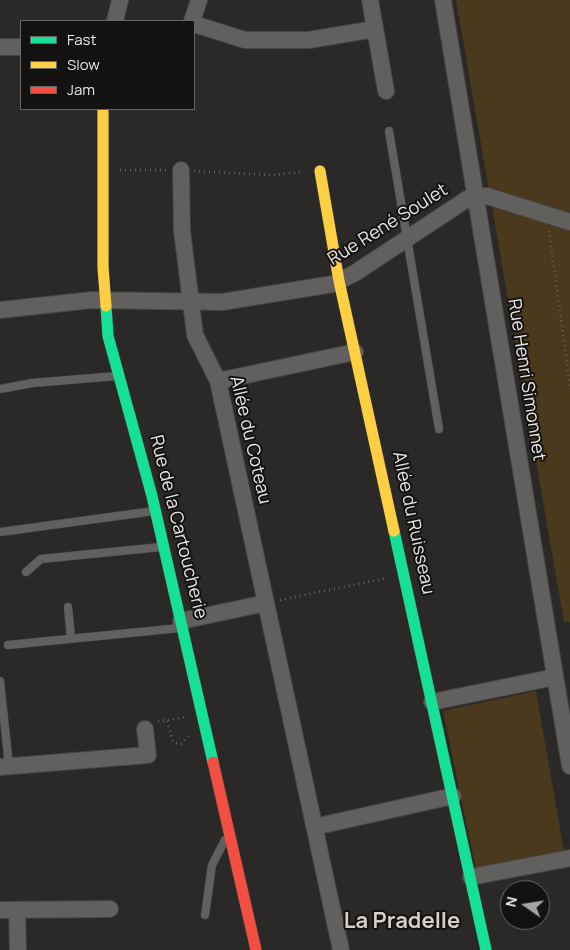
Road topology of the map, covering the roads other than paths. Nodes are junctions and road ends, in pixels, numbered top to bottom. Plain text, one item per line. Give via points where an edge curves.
1 (120, 0) edge
2 (199, 0) edge
3 (370, 0) edge
4 (443, 0) edge
5 (115, 20) edge
6 (194, 20) edge
7 (195, 24) edge
8 (375, 29) junction
9 (20, 46) edge
10 (0, 47) edge
11 (386, 91) dead end
12 (103, 110) edge
13 (389, 130) dead end
14 (181, 170) road end
15 (320, 170) road end
16 (476, 198) junction
17 (570, 222) edge
18 (407, 238) junction
19 (340, 281) junction
20 (104, 301) junction
21 (192, 303) junction
22 (0, 310) edge
23 (355, 352) junction
24 (118, 376) junction
25 (218, 381) junction
26 (0, 389) edge
27 (439, 429) dead end
28 (155, 511) junction
29 (0, 532) edge
30 (164, 547) junction
31 (26, 572) dead end
32 (266, 603) junction
33 (68, 607) dead end
34 (182, 624) junction
35 (71, 638) junction
36 (8, 644) dead end
37 (555, 677) junction
38 (0, 681) edge
39 (432, 702) junction
40 (145, 729) road end
41 (570, 766) edge
42 (4, 767) edge
43 (453, 796) junction
44 (314, 827) junction
45 (229, 832) junction
46 (570, 858) edge
47 (471, 878) junction
48 (110, 908) dead end
49 (0, 910) edge
50 (17, 910) junction
51 (205, 915) dead end
52 (18, 950) edge
53 (256, 950) edge
54 (341, 950) edge
55 (486, 950) edge

1 - 5 street
2 - 6 street
3 - 8 street
4 - 16 street, Rue Henri Simonnet
7 - 8 street via 245,40 309,40
8 - 11 street
9 - 10 street
12 - 20 street, Rue de la Cartoucherie
13 - 18 lane
14 - 21 street, Allée du Coteau via 182,231
15 - 19 street, Allée du Ruisseau
16 - 17 street, Rue René Soulet via 487,196
16 - 18 street, Rue René Soulet via 467,199
16 - 37 street, Rue Henri Simonnet
18 - 19 street, Rue René Soulet
18 - 27 lane
19 - 21 street, Rue René Soulet via 231,300
19 - 23 street, Allée du Ruisseau
20 - 21 street, Rue René Soulet
20 - 22 street, Rue René Soulet
20 - 24 street, Rue de la Cartoucherie via 107,331
21 - 25 street, Allée du Coteau via 195,336
23 - 25 street
23 - 39 street, Allée du Ruisseau
24 - 26 lane
24 - 28 street, Rue de la Cartoucherie
25 - 32 street, Allée du Coteau
28 - 29 lane
28 - 30 street, Rue de la Cartoucherie
30 - 31 lane via 41,559
30 - 34 street, Rue de la Cartoucherie
32 - 34 street
32 - 44 street, Allée du Coteau
33 - 35 lane
34 - 35 lane
34 - 45 street, Rue de la Cartoucherie
35 - 36 lane
37 - 39 street
37 - 41 street, Rue Henri Simonnet
38 - 42 lane
39 - 43 street, Allée du Ruisseau
40 - 42 street via 148,755
43 - 44 street
43 - 47 street, Allée du Ruisseau
44 - 54 street, Allée du Coteau
45 - 51 lane via 212,865
45 - 53 street, Rue de la Cartoucherie
46 - 47 street
47 - 55 street, Allée du Ruisseau
48 - 50 street
49 - 50 street
50 - 52 street

